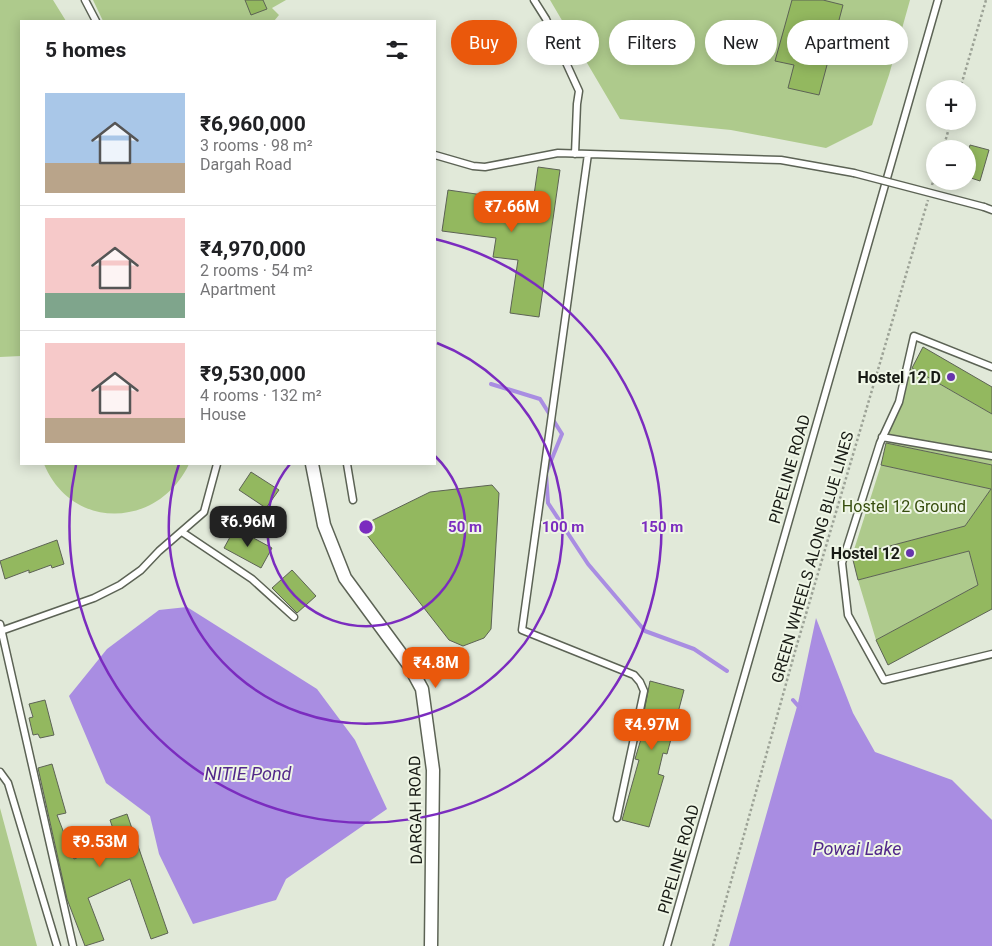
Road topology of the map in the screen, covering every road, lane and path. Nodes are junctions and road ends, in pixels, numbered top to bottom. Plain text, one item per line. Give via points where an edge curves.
1 (85, 0) edge
2 (534, 0) edge
3 (938, 0) edge
4 (986, 0) edge
5 (95, 20) edge
6 (963, 80) edge
7 (575, 154) junction
8 (588, 154) junction
9 (436, 155) edge
10 (928, 200) dead end
11 (992, 210) edge
12 (992, 368) edge
13 (882, 437) junction
14 (992, 456) edge
15 (217, 465) edge
16 (312, 465) edge
17 (347, 465) edge
18 (353, 500) dead end
19 (182, 532) junction
20 (294, 618) dead end
21 (1, 628) edge
22 (992, 654) edge
23 (0, 772) edge
24 (617, 818) dead end
25 (56, 946) edge
26 (73, 946) edge
27 (431, 946) edge
28 (668, 946) edge
29 (713, 946) edge

1 - 5 lane
2 - 7 lane via 579,91
3 - 28 lane, PIPELINE ROAD
4 - 6 path
7 - 8 lane
7 - 9 lane via 558,153 485,167
8 - 11 lane, bridge via 780,160 854,173
8 - 24 lane via 522,630 634,675 640,682 644,691
10 - 29 path, GREEN WHEELS ALONG BLUE LINES via 796,648
12 - 13 lane via 914,336 899,402
13 - 14 lane
13 - 22 lane via 842,562 848,615 884,680
15 - 19 lane via 204,512
16 - 27 street, DARGAH ROAD via 324,525 345,578 409,665 422,689 433,770
17 - 18 lane
19 - 20 lane via 252,579
19 - 21 lane via 120,585 94,598
21 - 26 lane
23 - 25 lane via 8,782

